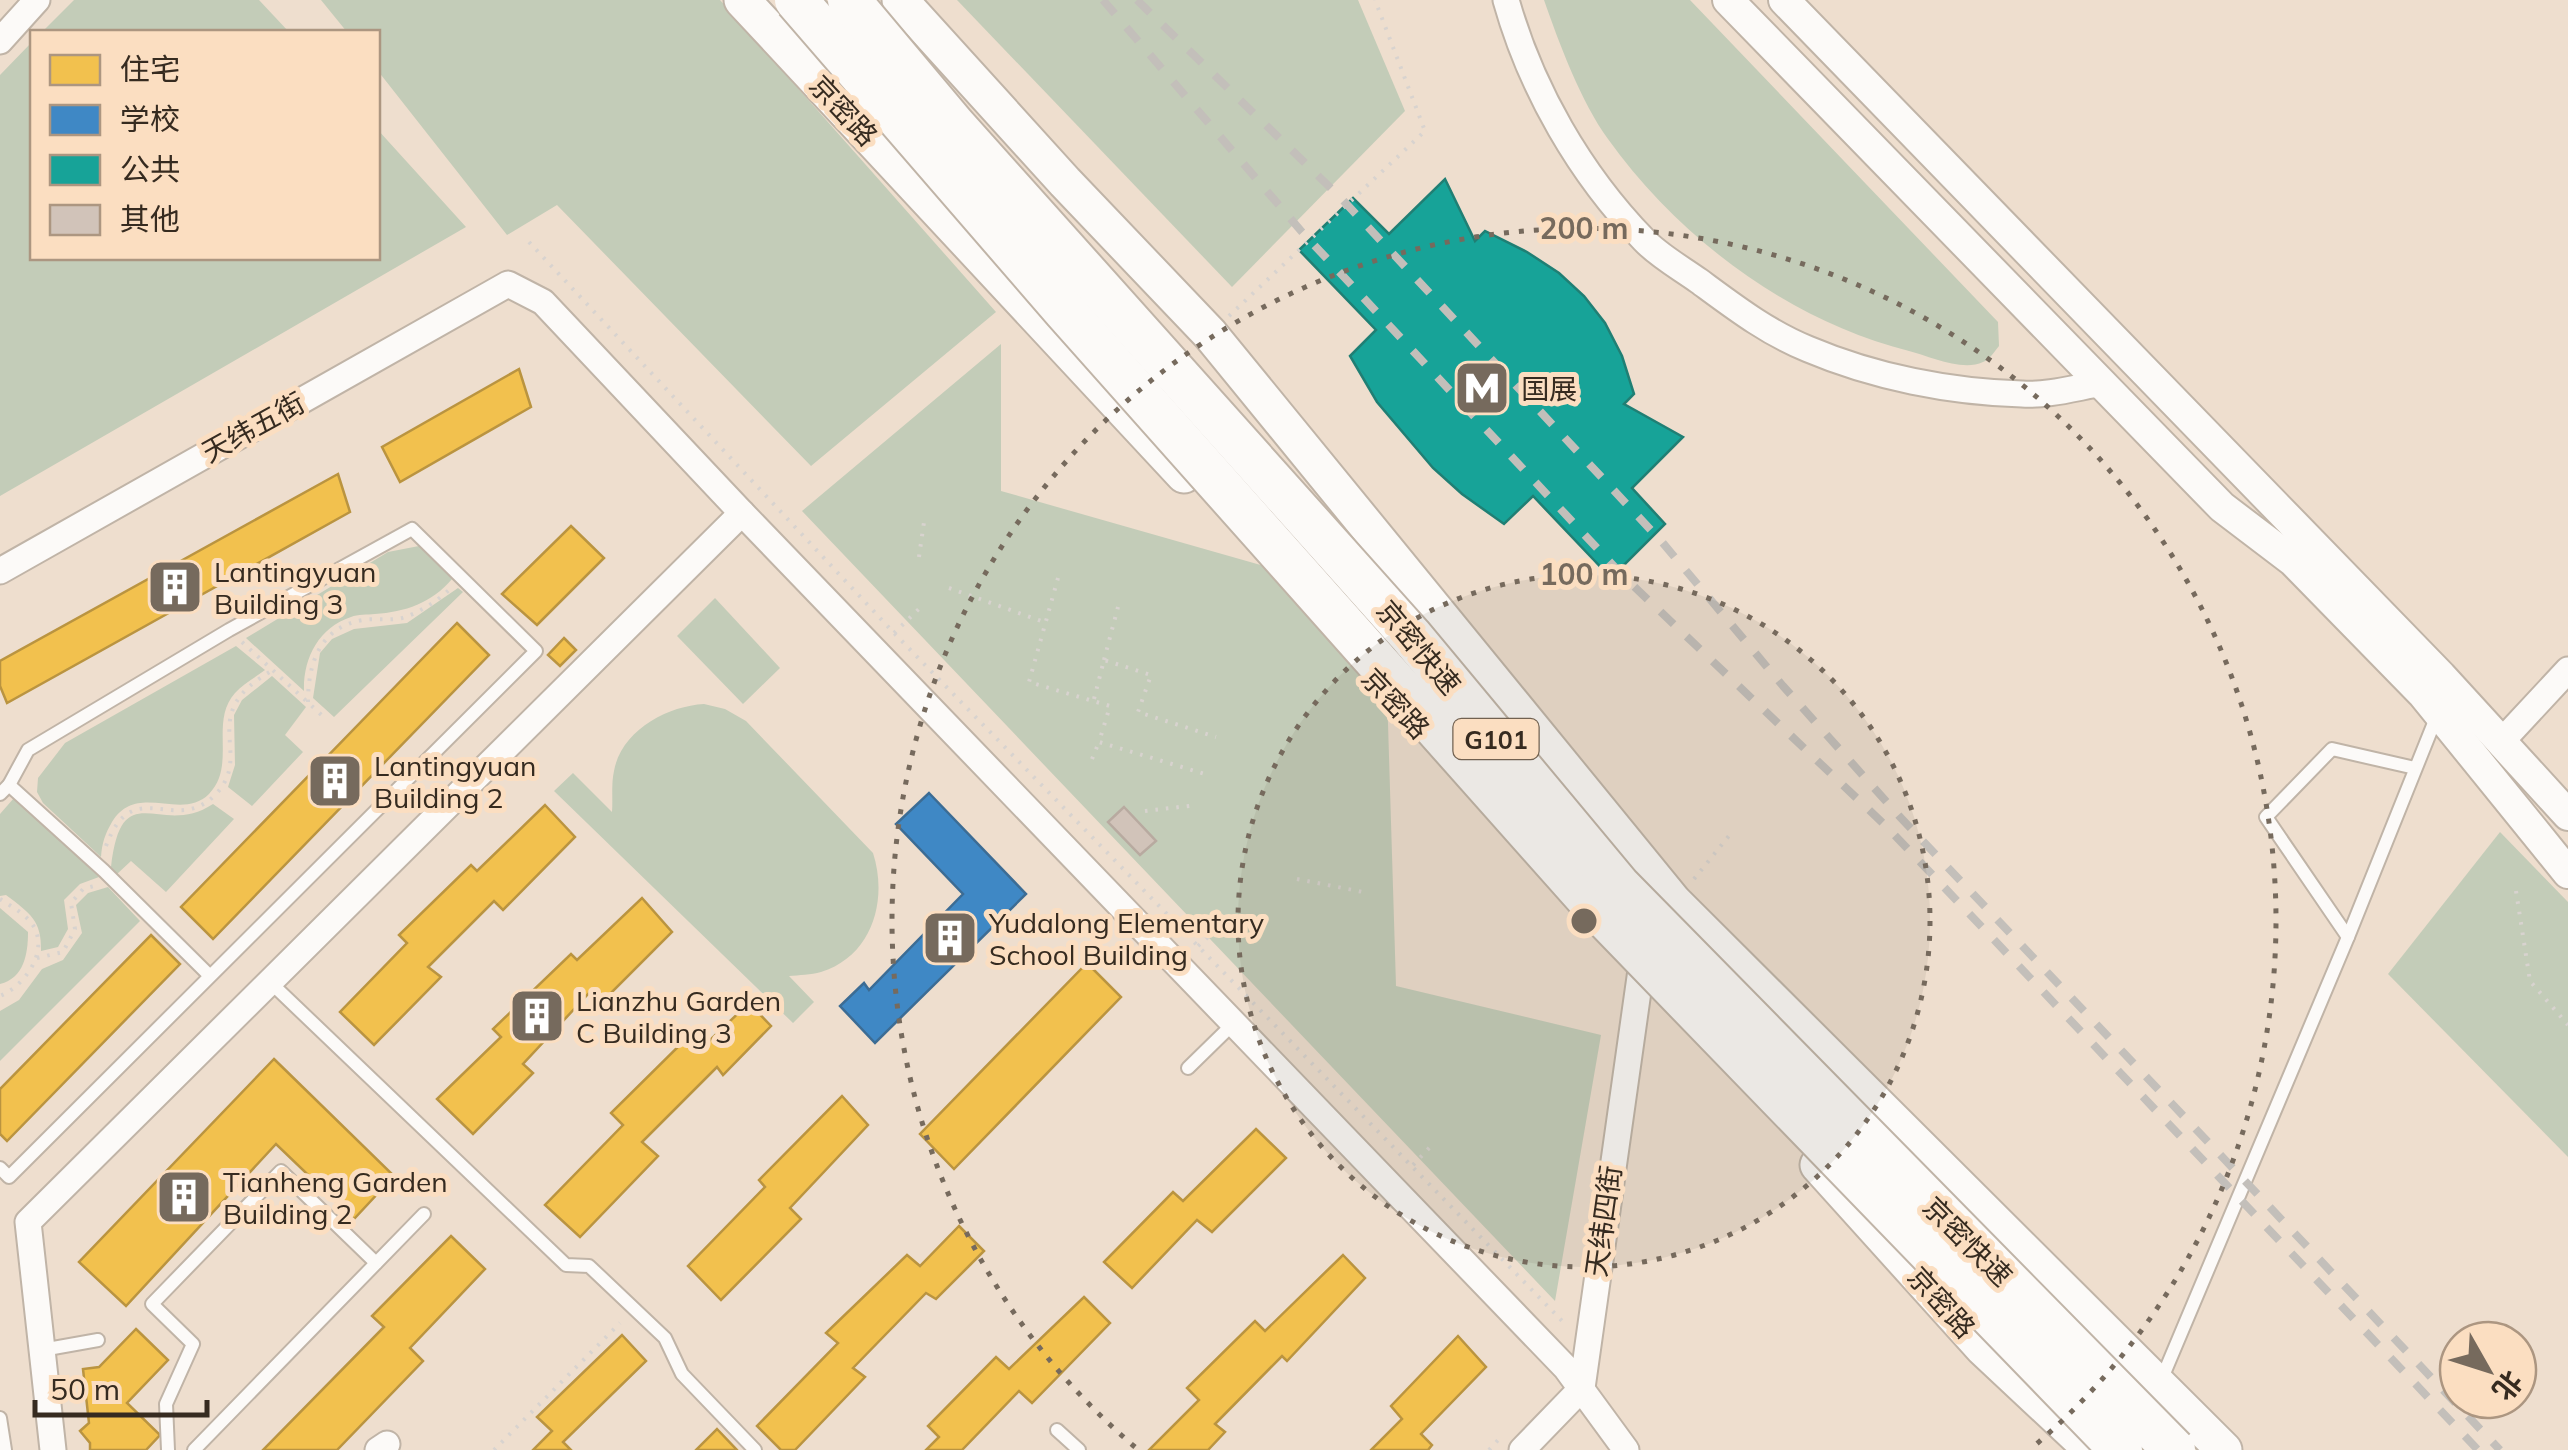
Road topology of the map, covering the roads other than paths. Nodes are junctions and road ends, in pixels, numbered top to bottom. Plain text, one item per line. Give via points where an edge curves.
1 (38, 0) edge
2 (742, 0) edge
3 (796, 0) edge
4 (848, 0) edge
5 (900, 0) edge
6 (1506, 0) edge
7 (1728, 0) edge
8 (1784, 0) edge
9 (0, 41) edge
10 (2104, 383) junction
11 (742, 513) junction
12 (0, 571) edge
13 (2568, 670) edge
14 (2438, 712) junction
15 (2502, 742) junction
16 (2415, 768) junction
17 (4, 789) edge
18 (2568, 815) edge
19 (2568, 873) edge
20 (2348, 937) junction
21 (1641, 970) junction
22 (210, 975) junction
23 (270, 982) junction
24 (1233, 1024) junction
25 (1188, 1068) dead end
26 (0, 1168) edge
27 (424, 1214) dead end
28 (376, 1263) junction
29 (98, 1340) dead end
30 (42, 1350) junction
31 (2159, 1385) junction
32 (1582, 1388) junction
33 (0, 1418) edge
34 (1057, 1430) dead end
35 (5, 1450) edge
36 (53, 1450) edge
37 (168, 1450) edge
38 (194, 1450) edge
39 (755, 1450) edge
40 (1079, 1450) edge
41 (1522, 1450) edge
42 (1626, 1450) edge
43 (2092, 1450) edge
44 (2121, 1450) edge
45 (2174, 1450) edge
46 (2224, 1450) edge

1 - 9 street
2 - 21 main road, 京密路 / G101
3 - 44 highway, 京密快速 / G101, bridge via 1596,908
4 - 45 highway, 京密快速 / G101, bridge via 1411,636 1618,886
5 - 31 main road, G101 via 1210,334 1674,902
6 - 10 street via 1553,114 1591,179 1647,244 1746,315 1806,348 1938,386 2026,395
7 - 10 street
8 - 15 street
10 - 14 street via 2222,508 2294,561
11 - 12 street, 天纬五街 via 543,302 508,284
11 - 23 street via 565,680
11 - 24 street
13 - 15 street
14 - 16 lane
14 - 19 street
15 - 18 street
16 - 20 lane
16 - 20 lane via 2332,750 2266,816
17 - 22 lane via 108,875
17 - 22 lane via 28,750 412,528 536,651
20 - 31 lane
21 - 32 street, 天纬四街
21 - 43 main road, 京密路 / G101 via 1983,1348
22 - 26 lane via 9,1176
23 - 30 street via 23,1216
23 - 39 lane via 566,1265 589,1266 634,1308 665,1338 682,1374
24 - 25 lane
24 - 32 street
27 - 28 lane
28 - 37 lane via 281,1170 152,1304 193,1344 166,1404
28 - 38 lane
29 - 30 lane
30 - 36 street
31 - 46 main road, G101
32 - 41 street
32 - 42 street
33 - 35 lane
34 - 40 lane

